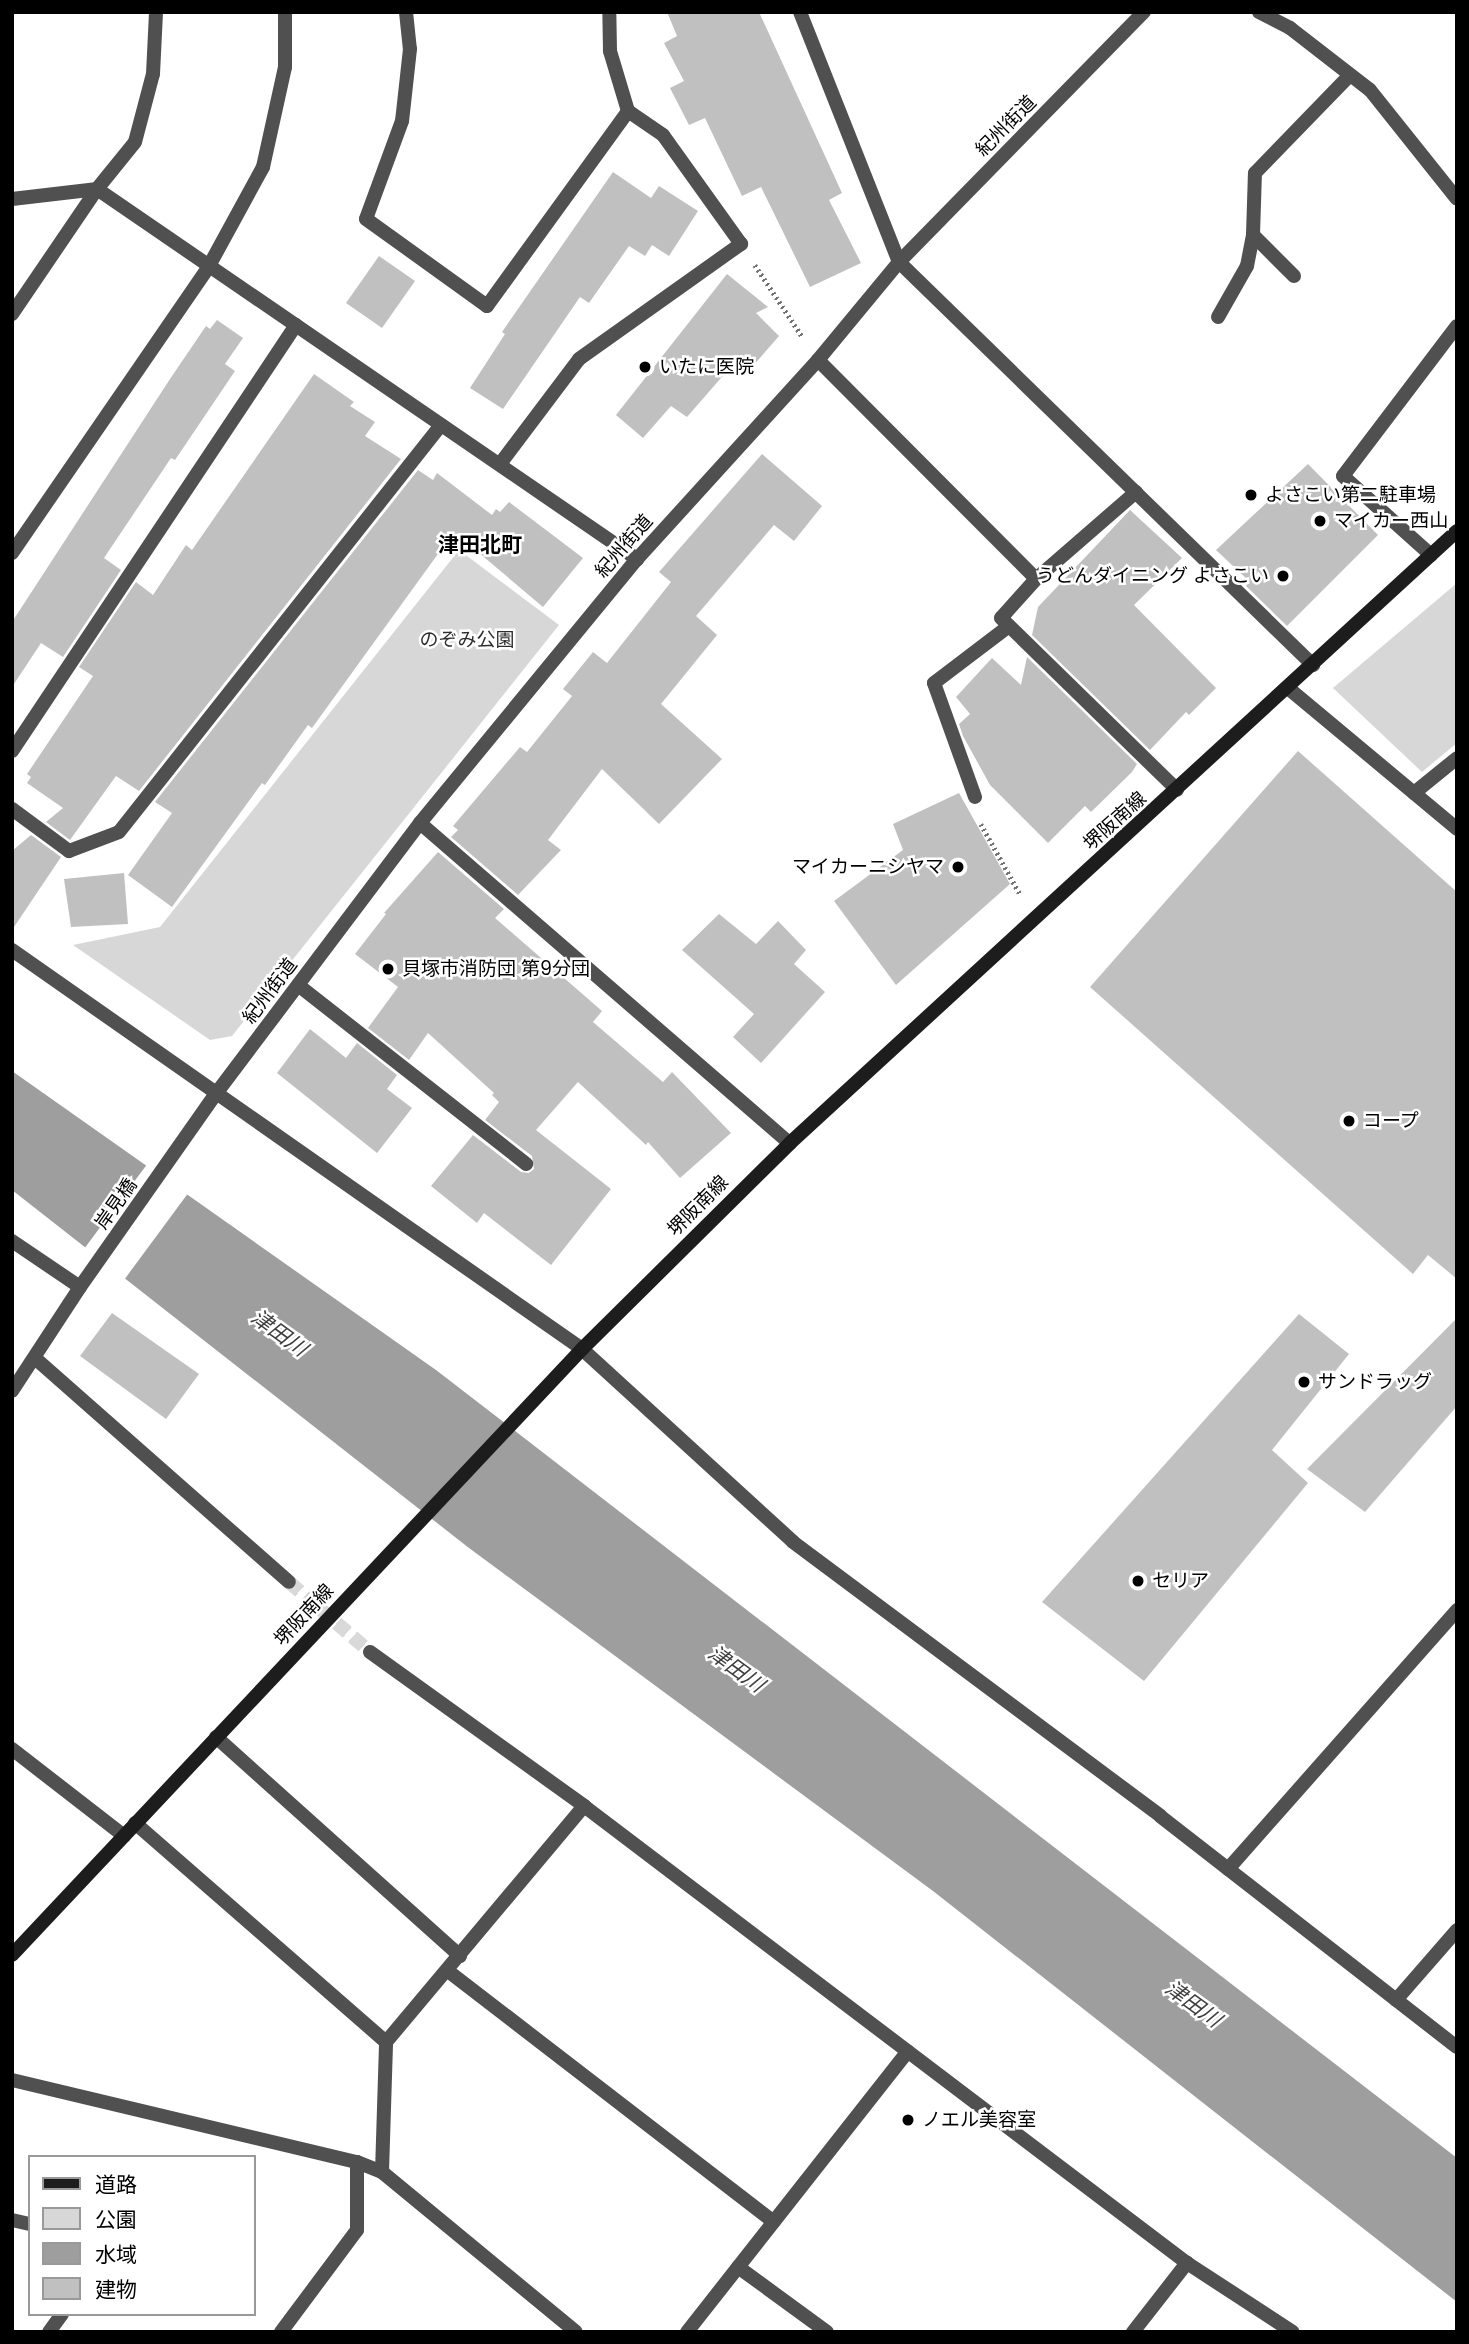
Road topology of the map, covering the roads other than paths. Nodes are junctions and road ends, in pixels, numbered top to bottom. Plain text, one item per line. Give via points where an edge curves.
1 (156, 12) edge
2 (285, 12) edge
3 (405, 12) edge
4 (609, 12) edge
5 (800, 12) edge
6 (1144, 12) edge
7 (1259, 12) edge
8 (1350, 75) junction
9 (628, 111) junction
10 (97, 189) junction
11 (12, 199) edge
12 (1457, 199) edge
13 (1252, 235) junction
14 (899, 262) junction
15 (209, 266) junction
16 (1294, 276) dead end
17 (12, 314) edge
18 (1218, 317) dead end
19 (296, 325) junction
20 (1457, 326) edge
21 (818, 360) junction
22 (441, 425) junction
23 (500, 464) junction
24 (1136, 492) junction
25 (1457, 531) edge
26 (12, 553) edge
27 (1431, 555) junction
28 (637, 559) junction
29 (1037, 579) junction
30 (1009, 626) junction
31 (1313, 665) junction
32 (1288, 688) junction
33 (12, 751) edge
34 (1457, 758) edge
35 (1177, 790) junction
36 (1414, 793) junction
37 (975, 797) road end
38 (12, 809) edge
39 (420, 823) junction
40 (1457, 829) edge
41 (12, 950) edge
42 (298, 985) junction
43 (218, 1091) junction
44 (790, 1143) junction
45 (180, 1146) joint
46 (526, 1164) dead end
47 (12, 1241) edge
48 (82, 1286) junction
49 (582, 1349) junction
50 (36, 1359) junction
51 (12, 1391) edge
52 (289, 1582) tunnel mouth
53 (1457, 1610) edge
54 (370, 1652) tunnel mouth
55 (216, 1737) junction
56 (12, 1749) edge
57 (584, 1806) junction
58 (135, 1823) junction
59 (124, 1836) junction
60 (1228, 1869) junction
61 (1457, 1930) edge
62 (12, 1955) edge
63 (460, 1956) junction
64 (448, 1971) junction
65 (1396, 2000) junction
66 (386, 2042) junction
67 (1457, 2047) edge
68 (908, 2051) junction
69 (12, 2080) edge
70 (357, 2162) junction
71 (382, 2172) junction
72 (774, 2222) junction
73 (1187, 2263) junction
74 (738, 2267) junction
75 (61, 2316) edge
76 (50, 2332) edge
77 (281, 2332) edge
78 (576, 2332) edge
79 (687, 2332) edge
80 (827, 2332) edge
81 (1133, 2332) edge
82 (1293, 2332) edge

1 - 10 street via 153,74 135,142
2 - 15 street via 285,67 263,167
3 - 9 street via 410,49 402,121 366,219 487,306
4 - 9 street via 610,51
5 - 14 street
6 - 14 street, 紀州街道
7 - 8 street via 1290,28
8 - 12 street via 1370,90
8 - 13 street via 1255,173
9 - 23 street via 663,135 741,244 579,359
10 - 11 street
10 - 15 street
10 - 17 street
13 - 16 street
13 - 18 street via 1247,266
14 - 21 street, 紀州街道
14 - 24 street
15 - 19 street
15 - 26 street
19 - 22 street
19 - 33 street
20 - 27 street via 1343,476
21 - 28 street, 紀州街道
21 - 29 street
22 - 23 street
22 - 38 street via 119,832 69,851
23 - 28 street
24 - 29 street
24 - 31 street
25 - 27 main road, 堺阪南線
27 - 31 main road, 堺阪南線
28 - 39 street, 紀州街道
29 - 30 street via 1001,618
30 - 35 street
30 - 37 street via 934,684
31 - 32 main road, 堺阪南線
32 - 35 main road, 堺阪南線
32 - 36 street
34 - 36 street
35 - 44 main road, 堺阪南線
36 - 40 street
39 - 42 street, 紀州街道
39 - 44 street
41 - 43 street
42 - 43 street, 紀州街道
42 - 46 street
43 - 45 street, 紀州街道
43 - 49 street
44 - 49 main road, 堺阪南線
45 - 48 street, 岸見橋
47 - 48 street
48 - 50 street
49 - 55 main road, 堺阪南線
49 - 60 street via 793,1542
50 - 51 street
50 - 52 street
53 - 60 street
54 - 57 street
55 - 58 main road, 堺阪南線
55 - 63 street
56 - 59 street
57 - 63 street
57 - 68 street
58 - 59 main road, 堺阪南線
58 - 66 street
59 - 62 main road, 堺阪南線
60 - 65 street
61 - 65 street
63 - 64 street
64 - 66 street
64 - 72 street
65 - 67 street
66 - 71 street
68 - 72 street
68 - 73 street
69 - 70 street
70 - 71 street
70 - 77 street via 356,2230
71 - 78 street
72 - 74 street
73 - 81 street
73 - 82 street
74 - 79 street
74 - 80 street
75 - 76 street

